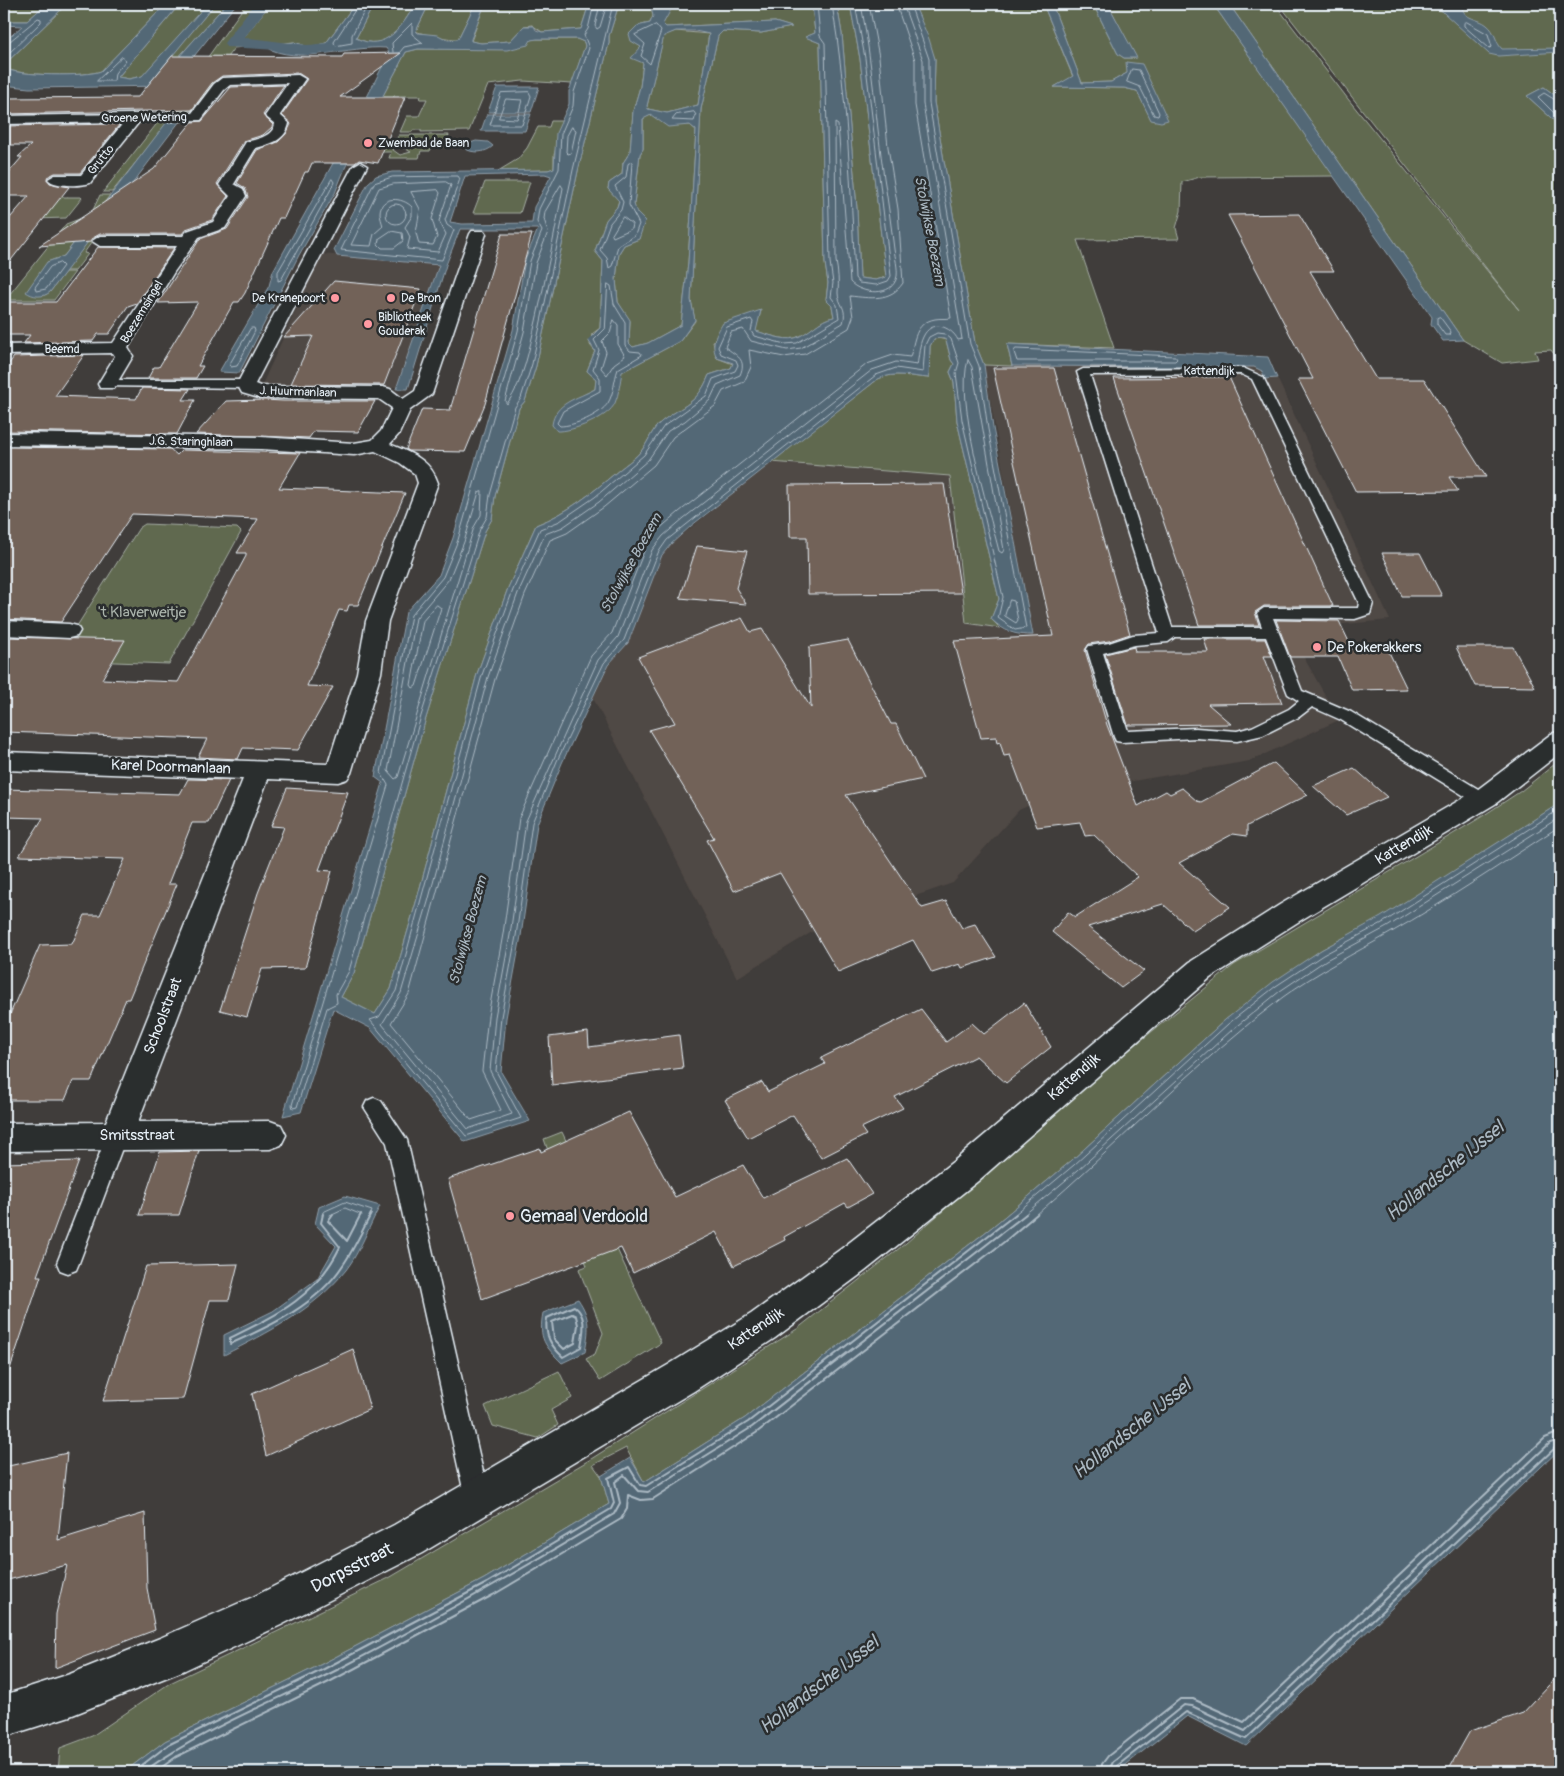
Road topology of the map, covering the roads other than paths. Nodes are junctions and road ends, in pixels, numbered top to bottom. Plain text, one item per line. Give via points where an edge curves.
1 (298, 79) joint
2 (136, 117) junction
3 (4, 120) edge
4 (360, 166) dead end
5 (55, 179) dead end
6 (478, 234) dead end
7 (100, 241) dead end
8 (189, 241) junction
9 (119, 348) junction
10 (4, 350) edge
11 (107, 384) joint
12 (246, 384) junction
13 (402, 407) junction
14 (4, 439) edge
15 (378, 445) junction
16 (4, 628) edge
17 (69, 631) dead end
18 (1167, 632) junction
19 (1271, 632) junction
20 (1310, 701) junction
21 (1560, 740) edge
22 (4, 761) edge
23 (259, 770) junction
24 (1482, 799) junction
25 (374, 1108) dead end
26 (117, 1135) junction
27 (270, 1135) dead end
28 (4, 1137) edge
29 (68, 1263) dead end
30 (681, 1378) joint
31 (477, 1498) junction
32 (4, 1716) edge

1 - 2 street, Groene Wetering via 228,81 219,87 196,117
1 - 8 street, Boezemsingel via 272,116 282,123 276,135 251,145 227,182 226,185 238,192 238,196 220,225 193,234
2 - 3 street, Groene Wetering
2 - 5 street, Grutto via 85,180
4 - 12 street, J. Huurmanlaan
6 - 13 street via 423,394
7 - 8 street
8 - 9 street, Boezemsingel
9 - 10 street, Beemd
9 - 11 street, Boezemsingel via 124,356
11 - 12 lane
12 - 13 street, J. Huurmanlaan via 249,389 259,392 383,393
13 - 15 street via 389,434
14 - 15 street, J.G. Staringhlaan via 252,443 354,449
15 - 23 street, Karel Doormanlaan via 424,471 428,483 377,621 369,673 338,773
16 - 17 street
18 - 19 lane
18 - 19 lane, Kattendijk via 1083,372 1243,371 1256,377 1366,603 1365,611 1355,614 1264,613
18 - 20 lane via 1168,637 1133,640 1111,648 1094,649 1122,737 1237,736 1264,728
19 - 20 lane, Kattendijk via 1296,694
20 - 24 lane, Kattendijk via 1346,716
21 - 24 street, Kattendijk
22 - 23 street, Karel Doormanlaan
23 - 26 street, Schoolstraat
24 - 30 street, Kattendijk via 1200,970 966,1170 853,1260 763,1326
25 - 31 lane via 397,1140
26 - 27 street, Smitsstraat
26 - 28 street, Smitsstraat
26 - 29 lane, Schoolstraat
30 - 31 street, Dorpsstraat
31 - 32 street, Dorpsstraat via 408,1540 267,1611 79,1692

